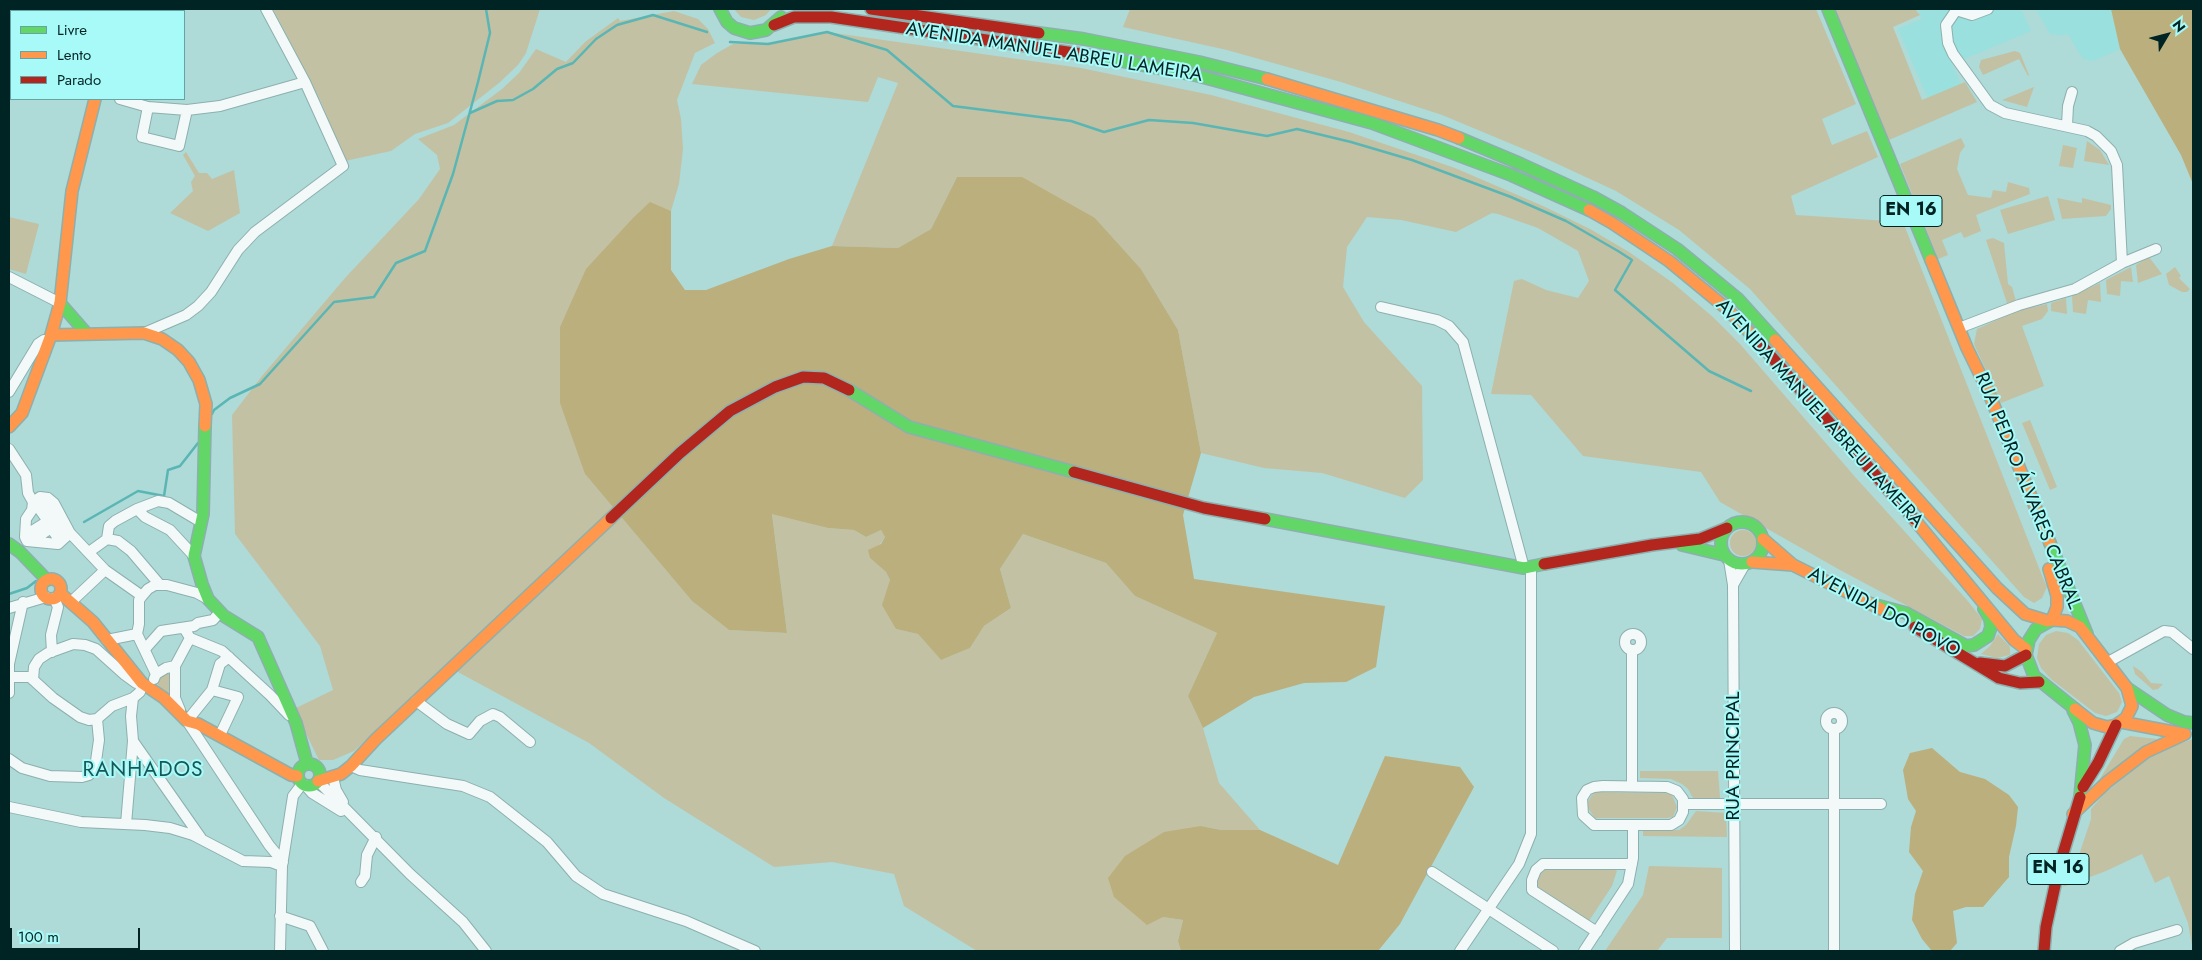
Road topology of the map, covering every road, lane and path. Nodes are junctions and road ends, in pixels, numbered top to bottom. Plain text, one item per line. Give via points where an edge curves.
1 (266, 9) edge
2 (784, 9) edge
3 (871, 9) edge
4 (1821, 9) edge
5 (1828, 9) edge
6 (1988, 9) edge
7 (1956, 10) edge
8 (719, 11) edge
9 (774, 25) junction
10 (1854, 74) junction
11 (305, 82) junction
12 (2072, 92) dead end
13 (95, 100) edge
14 (124, 100) edge
15 (148, 107) junction
16 (187, 110) junction
17 (2067, 126) junction
18 (2156, 249) dead end
19 (2122, 263) junction
20 (9, 277) edge
21 (60, 303) junction
22 (1381, 307) dead end
23 (1959, 328) junction
24 (144, 333) junction
25 (87, 334) junction
26 (50, 338) junction
27 (1967, 348) junction
28 (9, 392) edge
29 (9, 427) edge
30 (9, 449) edge
31 (34, 502) junction
32 (137, 509) junction
33 (201, 522) junction
34 (1727, 528) junction
35 (70, 533) junction
36 (1763, 538) junction
37 (107, 539) junction
38 (28, 541) junction
39 (1934, 542) junction
40 (9, 544) edge
41 (1673, 544) junction
42 (20, 552) junction
43 (89, 552) junction
44 (194, 556) junction
45 (1727, 557) junction
46 (1748, 563) junction
47 (1792, 565) junction
48 (1528, 568) junction
49 (105, 570) junction
50 (47, 580) junction
51 (160, 585) junction
52 (1733, 585) junction
53 (53, 596) junction
54 (142, 596) junction
55 (208, 599) junction
56 (23, 602) junction
57 (71, 602) junction
58 (1872, 604) junction
59 (9, 608) edge
60 (220, 612) junction
61 (2050, 620) junction
62 (184, 628) junction
63 (136, 634) junction
64 (2087, 634) junction
65 (190, 638) junction
66 (107, 640) junction
67 (2193, 648) edge
68 (145, 649) junction
69 (1632, 650) dead end
70 (52, 652) junction
71 (2026, 652) junction
72 (229, 657) junction
73 (1976, 662) junction
74 (2108, 662) junction
75 (175, 666) junction
76 (156, 674) junction
77 (9, 677) edge
78 (33, 680) junction
79 (2038, 682) junction
80 (142, 683) junction
81 (2127, 688) junction
82 (212, 690) junction
83 (154, 691) junction
84 (9, 693) edge
85 (133, 698) junction
86 (416, 701) junction
87 (2072, 708) junction
88 (184, 718) junction
89 (97, 719) junction
90 (296, 723) junction
91 (2119, 723) junction
92 (2193, 723) edge
93 (1834, 729) dead end
94 (220, 735) junction
95 (2189, 735) edge
96 (133, 741) junction
97 (530, 742) dead end
98 (9, 759) edge
99 (312, 765) junction
100 (351, 766) junction
101 (333, 777) junction
102 (318, 781) junction
103 (302, 782) junction
104 (1632, 786) junction
105 (2082, 789) junction
106 (1683, 804) junction
107 (1833, 804) junction
108 (1881, 804) dead end
109 (1735, 805) junction
110 (9, 807) edge
111 (2073, 814) junction
112 (355, 819) junction
113 (126, 824) junction
114 (1632, 825) junction
115 (376, 837) junction
116 (202, 840) junction
117 (282, 864) junction
118 (1632, 864) junction
119 (1432, 872) dead end
120 (361, 882) dead end
121 (1488, 909) junction
122 (280, 916) junction
123 (2177, 930) dead end
124 (1597, 932) junction
125 (280, 951) edge
126 (323, 951) edge
127 (486, 951) edge
128 (755, 951) edge
129 (1460, 951) edge
130 (1553, 951) edge
131 (1584, 951) edge
132 (1735, 951) edge
133 (1834, 951) edge
134 (2044, 951) edge
135 (2120, 951) edge

1 - 11 street
2 - 9 main road
3 - 61 main road, AVENIDA MANUEL ABREU LAMEIRA via 1093,41 1292,85 1438,130 1593,197 1677,249 1738,299 1997,588 2025,614
4 - 10 main road, RUA PEDRO ÁLVARES CABRAL / EN 16
5 - 10 main road, RUA PEDRO ÁLVARES CABRAL / EN 16
6 - 7 street via 1972,15
7 - 17 street via 1946,26 1946,37 1953,54 1985,100 2005,113
8 - 9 main road, AVENIDA MANUEL ABREU LAMEIRA via 734,28 750,33
9 - 39 main road, AVENIDA MANUEL ABREU LAMEIRA via 794,17 831,17 1118,59 1195,75 1372,123 1548,191 1612,223 1641,242 1698,283 1726,308
10 - 23 main road, RUA PEDRO ÁLVARES CABRAL / EN 16
11 - 16 street via 220,106
11 - 24 street via 343,166 255,232 198,306 186,315
12 - 17 street
13 - 21 main road via 72,192
14 - 15 street
15 - 16 street
15 - 16 street via 142,137 179,146
17 - 19 street via 2096,136 2116,158
18 - 19 street
19 - 23 street via 2075,289 2019,304
20 - 21 street
21 - 25 main road
21 - 26 main road
22 - 48 street via 1437,320 1449,326 1463,342
23 - 27 main road, RUA PEDRO ÁLVARES CABRAL / EN 16
24 - 25 main road
24 - 33 main road via 178,350 199,380 206,404
25 - 26 main road
26 - 28 street via 38,344
26 - 29 main road via 22,413
27 - 61 main road, RUA PEDRO ÁLVARES CABRAL / EN 16 via 2057,594 2057,607
27 - 64 main road, RUA PEDRO ÁLVARES CABRAL / EN 16 via 1988,391
30 - 31 street via 26,475 28,493
31 - 31 street via 48,521 32,531 36,538 51,528 56,536 62,532 43,499
31 - 35 street via 40,497 54,503
31 - 38 street via 25,527
32 - 33 street via 158,501 169,503
32 - 37 street via 109,526
32 - 44 street via 170,530
33 - 44 main road
34 - 36 main road, AVENIDA DO POVO via 1738,522 1751,524
34 - 41 main road, AVENIDA DO POVO via 1700,539
34 - 45 main road via 1721,538
35 - 38 street via 58,544
35 - 43 street
36 - 46 main road via 1762,550
36 - 47 main road, AVENIDA DO POVO
37 - 43 street
37 - 51 street via 118,541 130,551
38 - 42 street
39 - 58 main road via 1952,572 1990,619 1988,636 1966,646 1906,613
39 - 71 main road, AVENIDA MANUEL ABREU LAMEIRA
40 - 42 main road
41 - 45 main road, AVENIDA DO POVO
41 - 48 main road, AVENIDA DO POVO
42 - 50 main road
43 - 49 street
44 - 55 main road
45 - 46 main road, AVENIDA DO POVO via 1737,563
45 - 52 street, RUA PRINCIPAL
46 - 47 main road, AVENIDA DO POVO
46 - 52 street
47 - 58 main road, AVENIDA DO POVO
48 - 86 main road via 1204,508 909,427 838,383 824,378 803,377 775,387 730,411 680,453
48 - 121 street via 1531,834 1519,864
49 - 54 street
49 - 57 street
50 - 53 main road via 42,588
50 - 53 main road via 53,579 61,588
51 - 54 street via 148,589
51 - 55 street via 197,593
52 - 109 street, RUA PRINCIPAL
53 - 56 street
53 - 57 main road
53 - 70 street via 58,608 51,634
54 - 63 street
55 - 60 main road
56 - 59 street
56 - 77 street
57 - 66 main road
58 - 73 main road, AVENIDA DO POVO
60 - 62 street via 213,620
60 - 90 main road via 258,637
61 - 64 main road, EN 16 via 2072,622
61 - 71 main road via 2033,632
62 - 65 street
62 - 68 street via 161,631
63 - 66 street
63 - 68 street
64 - 74 main road, EN 16
65 - 72 street
65 - 75 street
66 - 80 main road
67 - 74 street via 2172,632 2164,631
68 - 76 street
69 - 104 street
70 - 78 street via 39,659 34,667
70 - 80 street via 73,644 85,645 96,649 136,683
71 - 73 main road, AVENIDA DO POVO via 2005,666
71 - 79 main road via 2030,670
72 - 82 street via 220,664
72 - 90 street
73 - 79 main road, AVENIDA DO POVO via 1999,678 2020,683
74 - 81 main road, EN 16
75 - 76 street
75 - 88 street via 175,698
76 - 83 street
77 - 78 street via 30,677
77 - 84 street
78 - 89 street via 80,717
79 - 87 main road
80 - 83 main road
80 - 85 street via 140,692
81 - 91 main road, EN 16 via 2132,706
81 - 92 main road via 2167,715
82 - 88 street
82 - 94 street via 238,697
83 - 88 main road
85 - 89 street via 112,706
85 - 96 street
86 - 97 street via 447,724 469,734 480,720 493,714
86 - 100 main road
87 - 91 main road via 2097,725 2107,727
87 - 105 main road, EN 16 via 2085,745
88 - 94 main road
88 - 117 street
89 - 98 street via 99,740 96,760 89,775 50,776 22,768
90 - 99 main road
91 - 95 main road
91 - 105 main road, EN 16
93 - 107 street
94 - 103 main road
95 - 111 main road via 2146,752
96 - 113 street
96 - 116 street
99 - 100 main road
99 - 102 main road via 320,774
99 - 103 main road via 299,769
100 - 101 main road
100 - 128 street via 463,786 490,797 546,842 576,876 603,894 686,921
101 - 102 main road
101 - 112 street via 340,799
102 - 103 main road via 314,785
102 - 112 street
103 - 112 street via 312,793
103 - 117 street via 293,796
104 - 106 street via 1667,787 1677,791
104 - 114 street via 1594,787 1587,790 1582,798 1583,815 1594,825
105 - 111 main road, EN 16
106 - 109 street
106 - 114 street via 1679,820 1671,825
107 - 108 street
107 - 109 street
107 - 133 street
109 - 132 street, RUA PRINCIPAL
110 - 113 street via 62,820
111 - 134 main road, EN 16 via 2049,913
112 - 115 street
113 - 116 street via 170,828
114 - 118 street
115 - 120 street via 367,855
115 - 127 street via 410,874 463,922
116 - 117 street via 243,861
117 - 122 street
118 - 124 street via 1628,884
118 - 124 street via 1543,864 1536,870 1532,890
119 - 121 street
121 - 129 street
121 - 130 street
122 - 125 street
122 - 126 street via 312,928
123 - 135 street via 2134,943
124 - 131 street

